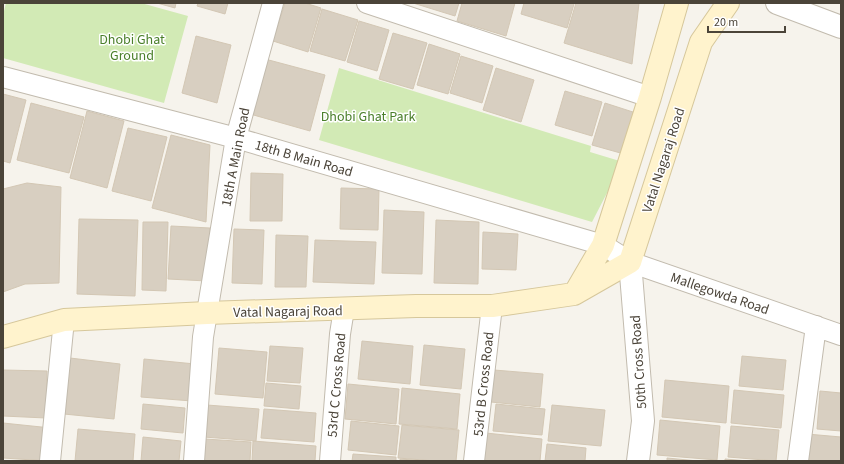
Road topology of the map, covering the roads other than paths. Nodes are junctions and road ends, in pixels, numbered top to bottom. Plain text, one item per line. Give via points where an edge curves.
1 (273, 3) edge
2 (367, 3) edge
3 (677, 3) edge
4 (728, 3) edge
5 (777, 3) edge
6 (841, 27) edge
7 (3, 77) edge
8 (650, 97) junction
9 (236, 138) junction
10 (603, 245) junction
11 (630, 262) junction
12 (574, 294) junction
13 (492, 306) junction
14 (344, 309) junction
15 (207, 313) junction
16 (64, 320) junction
17 (816, 326) junction
18 (841, 335) edge
19 (3, 337) edge
20 (50, 461) edge
21 (194, 461) edge
22 (330, 461) edge
23 (474, 461) edge
24 (638, 461) edge
25 (798, 461) edge

1 - 9 street, 18th A Main Road
2 - 8 street
3 - 8 main road
4 - 11 main road, Vatal Nagaraj Road via 702,42
5 - 6 street
7 - 9 street, 18th B Main Road
8 - 10 main road
9 - 10 street, 18th B Main Road
9 - 15 street, 18th A Main Road
10 - 11 street, Mallegowda Road
10 - 12 main road
11 - 12 main road, Vatal Nagaraj Road
11 - 17 street, Mallegowda Road
11 - 24 street, 50th Cross Road via 643,421
12 - 13 main road, Vatal Nagaraj Road
13 - 14 main road, Vatal Nagaraj Road
13 - 23 street, 53rd B Cross Road
14 - 15 main road, Vatal Nagaraj Road
14 - 22 street, 53rd C Cross Road
15 - 16 main road, Vatal Nagaraj Road
15 - 21 street, 18th A Main Road via 202,337
16 - 19 main road, Vatal Nagaraj Road
16 - 20 street
17 - 18 street, Mallegowda Road
17 - 25 street

